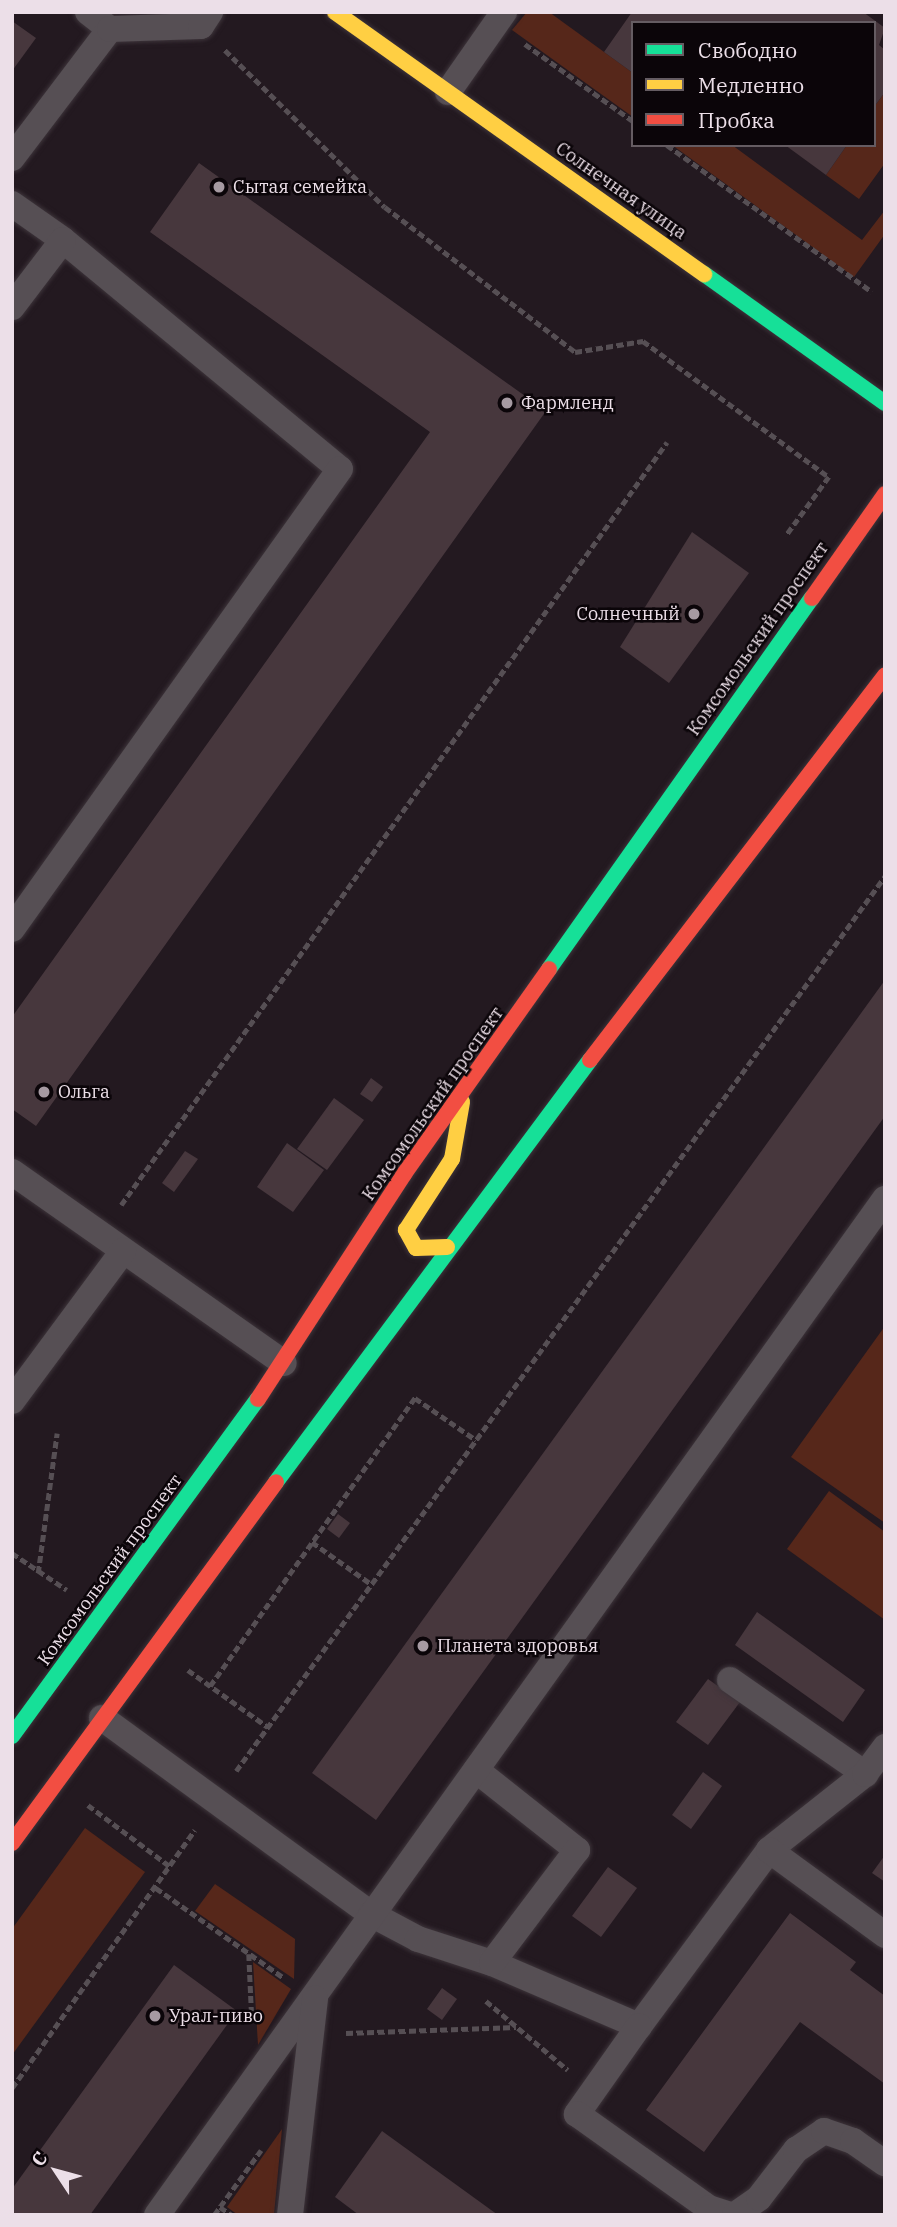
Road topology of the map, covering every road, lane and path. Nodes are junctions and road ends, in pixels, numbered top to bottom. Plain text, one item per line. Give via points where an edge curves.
1 (88, 12) edge
2 (335, 12) edge
3 (501, 18) edge
4 (206, 19) edge
5 (110, 29) junction
6 (448, 92) junction
7 (631, 119) edge
8 (670, 147) edge
9 (12, 158) edge
10 (12, 204) edge
11 (63, 240) junction
12 (872, 292) dead end
13 (12, 307) edge
14 (885, 403) edge
15 (667, 442) dead end
16 (885, 494) edge
17 (786, 536) dead end
18 (885, 675) edge
19 (885, 876) edge
20 (17, 913) edge
21 (464, 1093) junction
22 (12, 1172) edge
23 (885, 1199) edge
24 (100, 1234) junction
25 (447, 1247) junction
26 (123, 1251) junction
27 (284, 1363) junction
28 (12, 1401) edge
29 (57, 1433) dead end
30 (476, 1440) junction
31 (312, 1542) junction
32 (38, 1573) dead end
33 (372, 1584) junction
34 (730, 1680) dead end
35 (211, 1686) dead end
36 (97, 1714) junction
37 (12, 1736) edge
38 (885, 1747) edge
39 (476, 1770) junction
40 (865, 1774) junction
41 (215, 1800) junction
42 (12, 1843) edge
43 (769, 1850) junction
44 (156, 1888) junction
45 (371, 1914) junction
46 (885, 1935) edge
47 (249, 1953) junction
48 (492, 1963) junction
49 (477, 1992) dead end
50 (314, 1995) junction
51 (253, 2022) dead end
52 (639, 2026) junction
53 (516, 2027) junction
54 (310, 2034) junction
55 (12, 2088) edge
56 (593, 2090) junction
57 (885, 2163) edge
58 (220, 2207) dead end
59 (157, 2215) edge
60 (232, 2215) edge
61 (290, 2215) edge
62 (733, 2215) edge

1 - 5 lane
2 - 6 main road, Солнечная улица
3 - 6 lane
3 - 7 path
4 - 5 lane
4 - 17 path via 384,207 575,352 643,341 829,477
5 - 9 lane
6 - 14 main road, Солнечная улица
8 - 12 path
10 - 11 lane
11 - 13 lane
11 - 20 lane via 340,469
15 - 24 path
16 - 21 main road, Комсомольский проспект
18 - 25 main road
19 - 30 path
21 - 25 main road via 452,1159 407,1230 416,1248
21 - 27 main road, Комсомольский проспект via 404,1174
22 - 24 lane
23 - 39 lane
24 - 26 lane
25 - 36 main road
26 - 27 lane
26 - 28 lane
27 - 37 main road, Комсомольский проспект via 58,1685
29 - 32 path
30 - 31 path via 415,1398
30 - 33 path
31 - 33 path
31 - 35 path
33 - 41 path
34 - 40 lane
36 - 41 lane
36 - 42 main road
38 - 40 lane
39 - 45 lane
39 - 48 lane via 577,1850
40 - 43 lane
41 - 44 path
41 - 45 lane
43 - 46 lane
43 - 52 lane
44 - 47 path
44 - 55 path
45 - 48 lane via 418,1939
45 - 50 lane
47 - 50 path
47 - 51 path
48 - 52 lane
49 - 53 path
50 - 54 lane
50 - 59 lane
52 - 56 lane
53 - 54 path
53 - 56 path
54 - 61 lane
56 - 62 lane via 577,2115 709,2208
57 - 62 lane via 853,2141 824,2131 796,2150 759,2198
58 - 60 path

